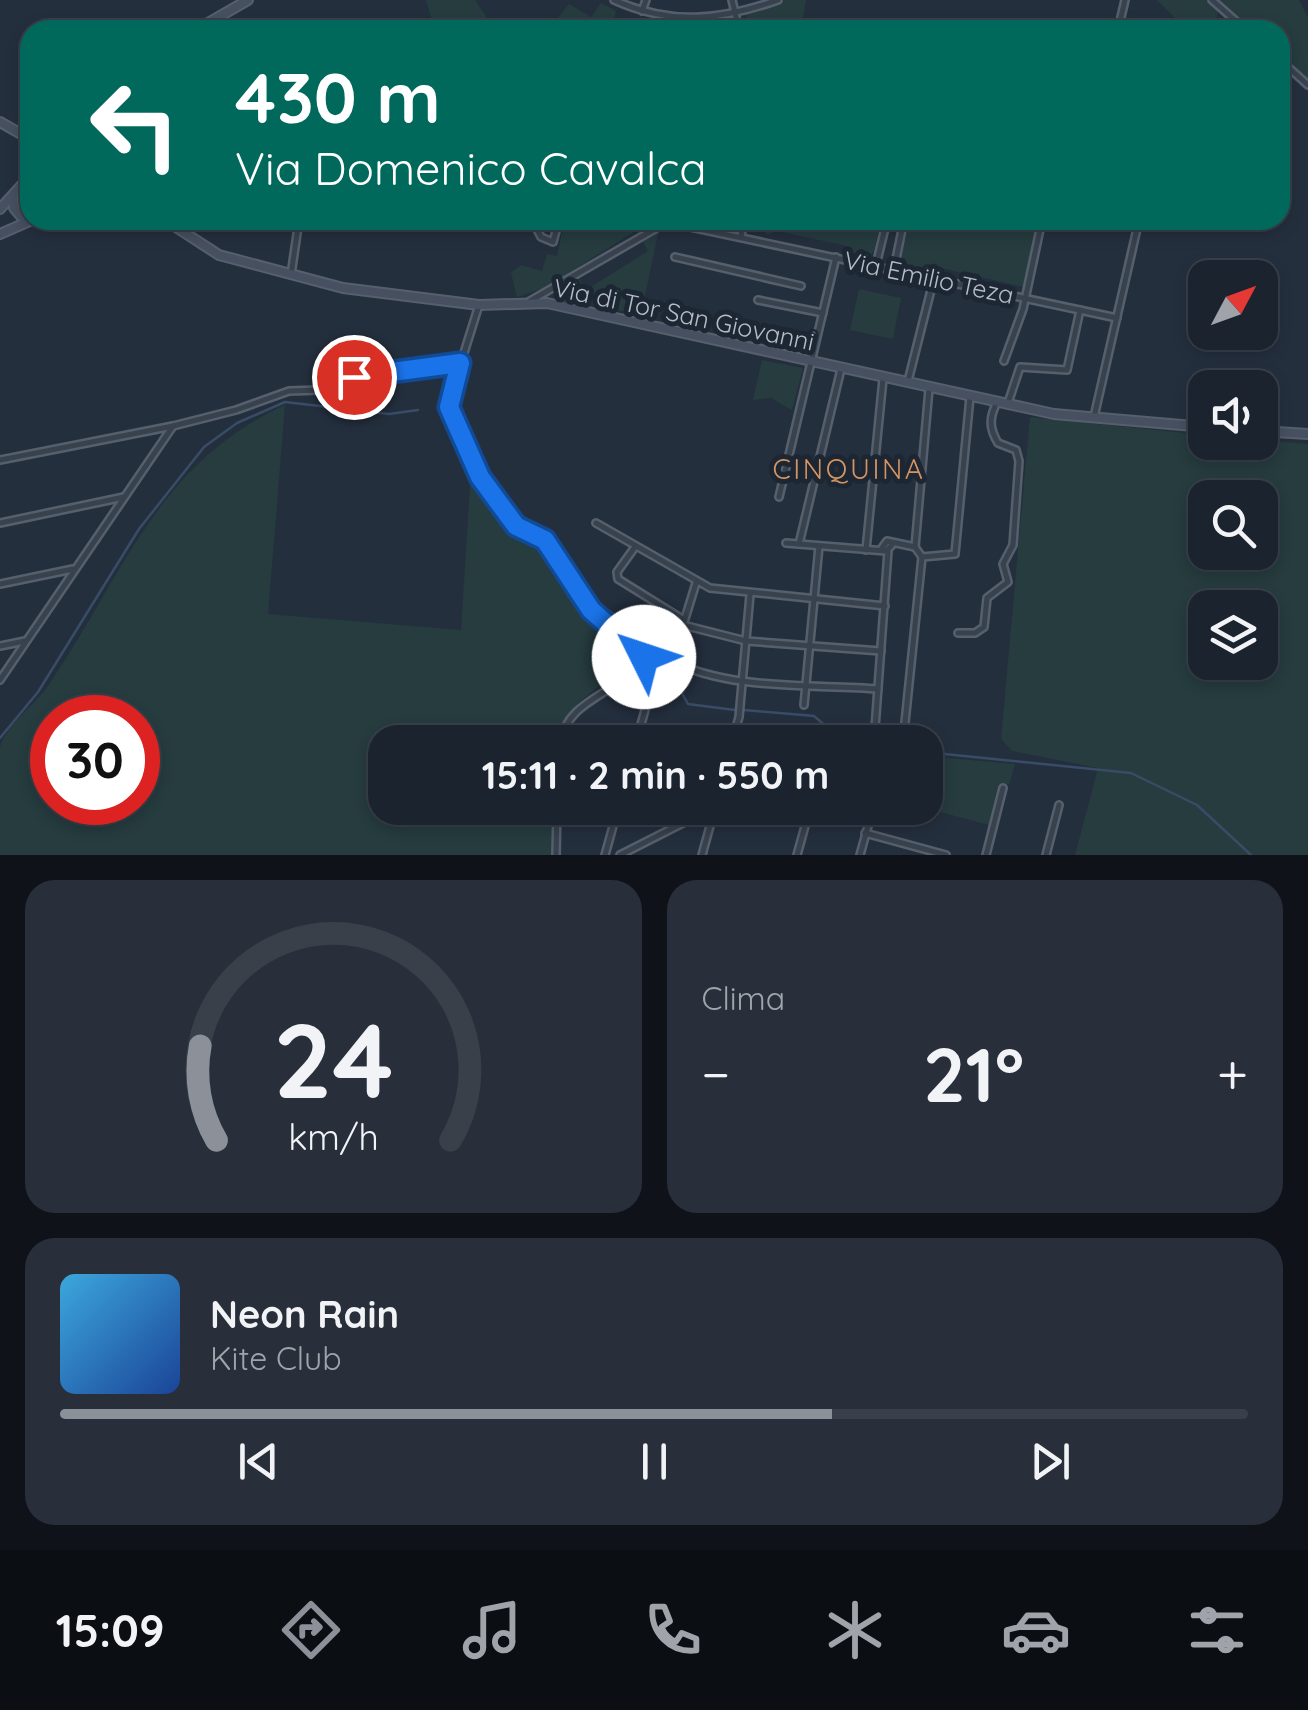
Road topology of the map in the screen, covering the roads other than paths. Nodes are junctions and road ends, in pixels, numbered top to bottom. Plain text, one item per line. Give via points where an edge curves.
1 (248, 0) edge
2 (614, 0) edge
3 (646, 0) edge
4 (732, 0) edge
5 (778, 0) edge
6 (1212, 0) edge
7 (642, 11) junction
8 (736, 15) junction
9 (213, 20) edge
10 (737, 20) edge
11 (1235, 20) edge
12 (20, 188) edge
13 (13, 196) junction
14 (0, 209) edge
15 (20, 213) edge
16 (181, 230) edge
17 (298, 230) edge
18 (535, 230) edge
19 (557, 230) edge
20 (654, 230) edge
21 (709, 230) edge
22 (742, 230) edge
23 (884, 230) edge
24 (902, 230) edge
25 (1040, 230) edge
26 (1136, 230) edge
27 (741, 236) junction
28 (675, 257) dead end
29 (836, 257) junction
30 (876, 265) junction
31 (894, 269) junction
32 (292, 275) junction
33 (934, 278) junction
34 (568, 281) junction
35 (800, 286) dead end
36 (1025, 298) junction
37 (758, 300) dead end
38 (522, 304) junction
39 (479, 305) junction
40 (573, 308) junction
41 (1080, 310) junction
42 (822, 313) junction
43 (1117, 318) junction
44 (1004, 361) dead end
45 (811, 362) junction
46 (460, 363) junction
47 (841, 369) junction
48 (883, 379) junction
49 (907, 384) junction
50 (929, 389) junction
51 (970, 397) junction
52 (1003, 404) junction
53 (1094, 418) junction
54 (1188, 425) edge
55 (173, 426) junction
56 (1278, 432) edge
57 (1308, 434) edge
58 (0, 460) edge
59 (126, 497) junction
60 (779, 497) dead end
61 (596, 523) dead end
62 (0, 524) edge
63 (786, 543) dead end
64 (799, 544) junction
65 (635, 546) junction
66 (818, 546) junction
67 (914, 547) junction
68 (887, 548) junction
69 (866, 550) junction
70 (922, 557) junction
71 (76, 568) junction
72 (697, 582) junction
73 (0, 584) edge
74 (750, 595) junction
75 (813, 601) junction
76 (886, 606) junction
77 (606, 614) dead end
78 (684, 623) junction
79 (958, 633) dead end
80 (746, 640) junction
81 (25, 641) junction
82 (640, 645) junction
83 (809, 645) junction
84 (0, 646) edge
85 (881, 651) junction
86 (672, 661) junction
87 (633, 671) junction
88 (742, 678) junction
89 (0, 680) edge
90 (806, 684) junction
91 (878, 689) junction
92 (804, 705) dead end
93 (568, 725) edge
94 (640, 725) edge
95 (735, 725) edge
96 (875, 725) edge
97 (905, 725) edge
98 (1003, 788) dead end
99 (1059, 805) dead end
100 (557, 825) edge
101 (614, 825) edge
102 (679, 825) edge
103 (710, 825) edge
104 (805, 825) edge
105 (868, 825) edge
106 (866, 834) junction
107 (923, 852) edge
108 (556, 855) edge
109 (606, 855) edge
110 (620, 855) edge
111 (702, 855) edge
112 (797, 855) edge
113 (860, 855) edge
114 (946, 855) edge
115 (986, 855) edge
116 (1046, 855) edge

1 - 9 street
2 - 7 street
3 - 7 street
4 - 8 street
5 - 8 street
6 - 11 street
7 - 8 street via 698,20
8 - 10 street
12 - 13 street
13 - 14 street
13 - 15 street
16 - 32 street, Via di Tor San Giovanni via 219,255
17 - 32 street
18 - 19 street via 554,242
20 - 34 street, Via Emilio Teza
21 - 27 street, Via Emilio Teza
22 - 27 street
23 - 30 street
24 - 31 street
25 - 36 street
26 - 43 street
27 - 29 street, Via Emilio Teza
28 - 35 street
29 - 30 street, Via Emilio Teza
29 - 42 street
30 - 31 street, Via Emilio Teza
31 - 33 street, Via Emilio Teza
32 - 39 street, Via di Tor San Giovanni via 380,295
33 - 36 street, Via Emilio Teza
33 - 49 street
34 - 38 street, Via Emilio Teza
34 - 40 street via 560,296
36 - 41 street, Via Emilio Teza
36 - 44 street
37 - 42 street
38 - 39 street, Via di Tor San Giovanni
38 - 40 street, Via di Tor San Giovanni
39 - 46 street
40 - 45 street, Via di Tor San Giovanni
41 - 43 street, Via Emilio Teza
41 - 52 street via 1067,370 1020,367
42 - 45 street
43 - 53 street
45 - 47 street, Via di Tor San Giovanni
45 - 60 street
46 - 55 street via 290,390
46 - 82 street via 449,407 480,477 516,526 545,540 591,610
47 - 48 street, Via di Tor San Giovanni
47 - 64 street
48 - 49 street, Via di Tor San Giovanni
48 - 69 street
49 - 50 street, Via di Tor San Giovanni
50 - 51 street, Via di Tor San Giovanni
50 - 67 street
51 - 52 street, Via di Tor San Giovanni
51 - 70 street via 954,554
52 - 53 street, Via di Tor San Giovanni
52 - 79 street via 990,418 992,431 998,443 1016,450 1019,461 1012,546 1004,564 1008,582 987,598 984,627
53 - 54 street, Via di Tor San Giovanni
55 - 58 street
55 - 59 street
56 - 57 street
59 - 62 street
59 - 71 street
61 - 65 street
63 - 64 street
64 - 66 street
65 - 72 street
65 - 78 street via 617,578
66 - 69 street
66 - 75 street
67 - 68 street
67 - 70 street
68 - 69 street
68 - 76 street
70 - 97 street
71 - 73 street
71 - 81 street
72 - 74 street
72 - 78 street
74 - 75 street
74 - 80 street
75 - 76 street
75 - 83 street
76 - 85 street
77 - 82 street
78 - 80 street
78 - 86 street
80 - 83 street
80 - 88 street
81 - 84 street
81 - 89 street
82 - 86 street
82 - 87 street via 644,658
83 - 85 street
83 - 90 street
85 - 91 street
86 - 88 street
87 - 93 street
87 - 94 street via 645,708
88 - 90 street
88 - 95 street
90 - 91 street
90 - 92 street
91 - 96 street
98 - 115 street
99 - 116 street
100 - 108 street
101 - 109 street
102 - 110 street
103 - 111 street
104 - 112 street
105 - 106 street
106 - 107 street
106 - 113 street
107 - 114 street

